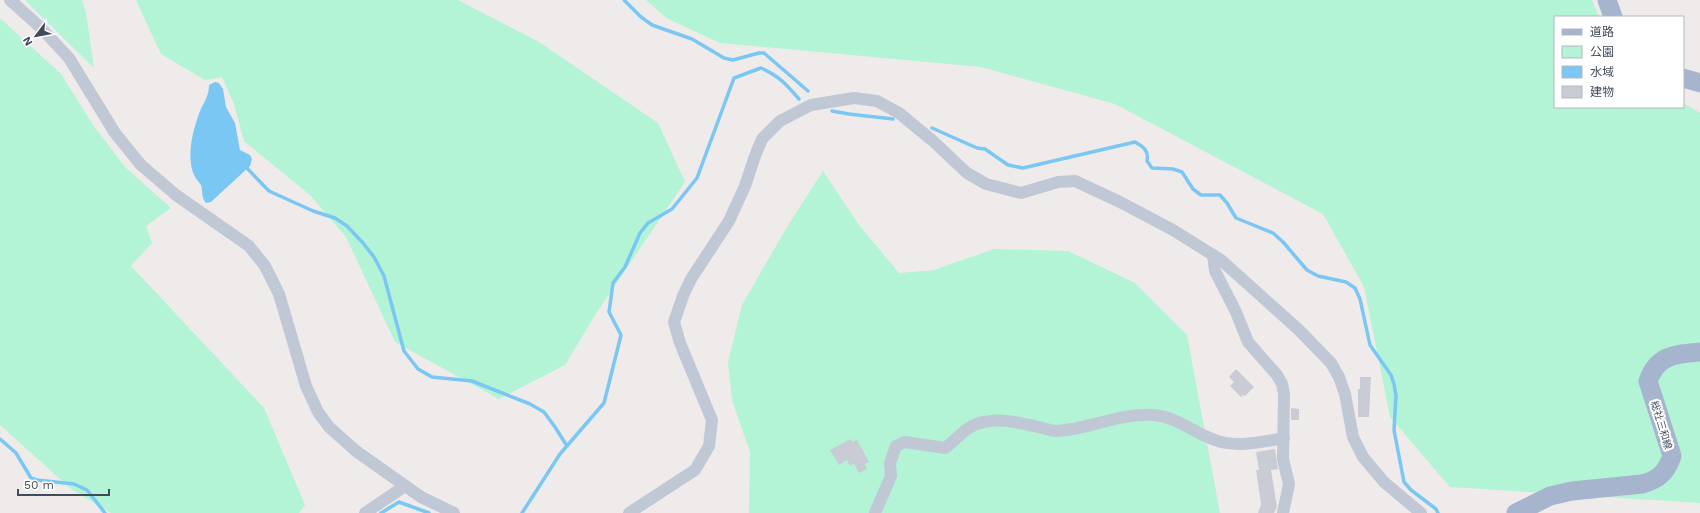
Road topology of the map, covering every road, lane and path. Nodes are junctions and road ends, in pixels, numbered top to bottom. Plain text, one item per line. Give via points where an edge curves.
1 (10, 0) edge
2 (1607, 0) edge
3 (1613, 16) edge
4 (1684, 78) edge
5 (1700, 83) edge
6 (1213, 255) junction
7 (1700, 352) edge
8 (1284, 438) junction
9 (405, 486) junction
10 (365, 513) edge
11 (454, 513) edge
12 (629, 513) edge
13 (875, 513) edge
14 (1283, 513) edge
15 (1421, 513) edge
16 (1516, 513) edge

1 - 9 street via 69,58 115,133 141,165 176,195 249,246 266,266 279,294 306,386 318,412 329,427 345,441
2 - 3 main road
4 - 5 main road
6 - 8 street via 1215,270 1248,342 1282,384
6 - 12 street via 1127,205 1075,181 1058,182 1021,193 986,184 967,173 899,113 877,101 854,98 811,106 780,121 762,139 746,186 730,221 691,278 674,322 712,420 709,446 695,470
6 - 15 street via 1300,330 1331,363 1345,394 1353,437 1363,457 1384,482
7 - 16 main road, 総社三和線 via 1673,355 1664,359 1651,372 1648,381 1672,456 1662,475 1642,484 1572,491 1550,496
8 - 13 street via 1231,444 1214,440 1178,421 1154,415 1130,416 1055,431 1004,420 984,422 966,429 945,448 905,442 896,446 890,463 891,476
8 - 14 street via 1283,459 1289,484
9 - 10 street
9 - 11 street via 420,497

